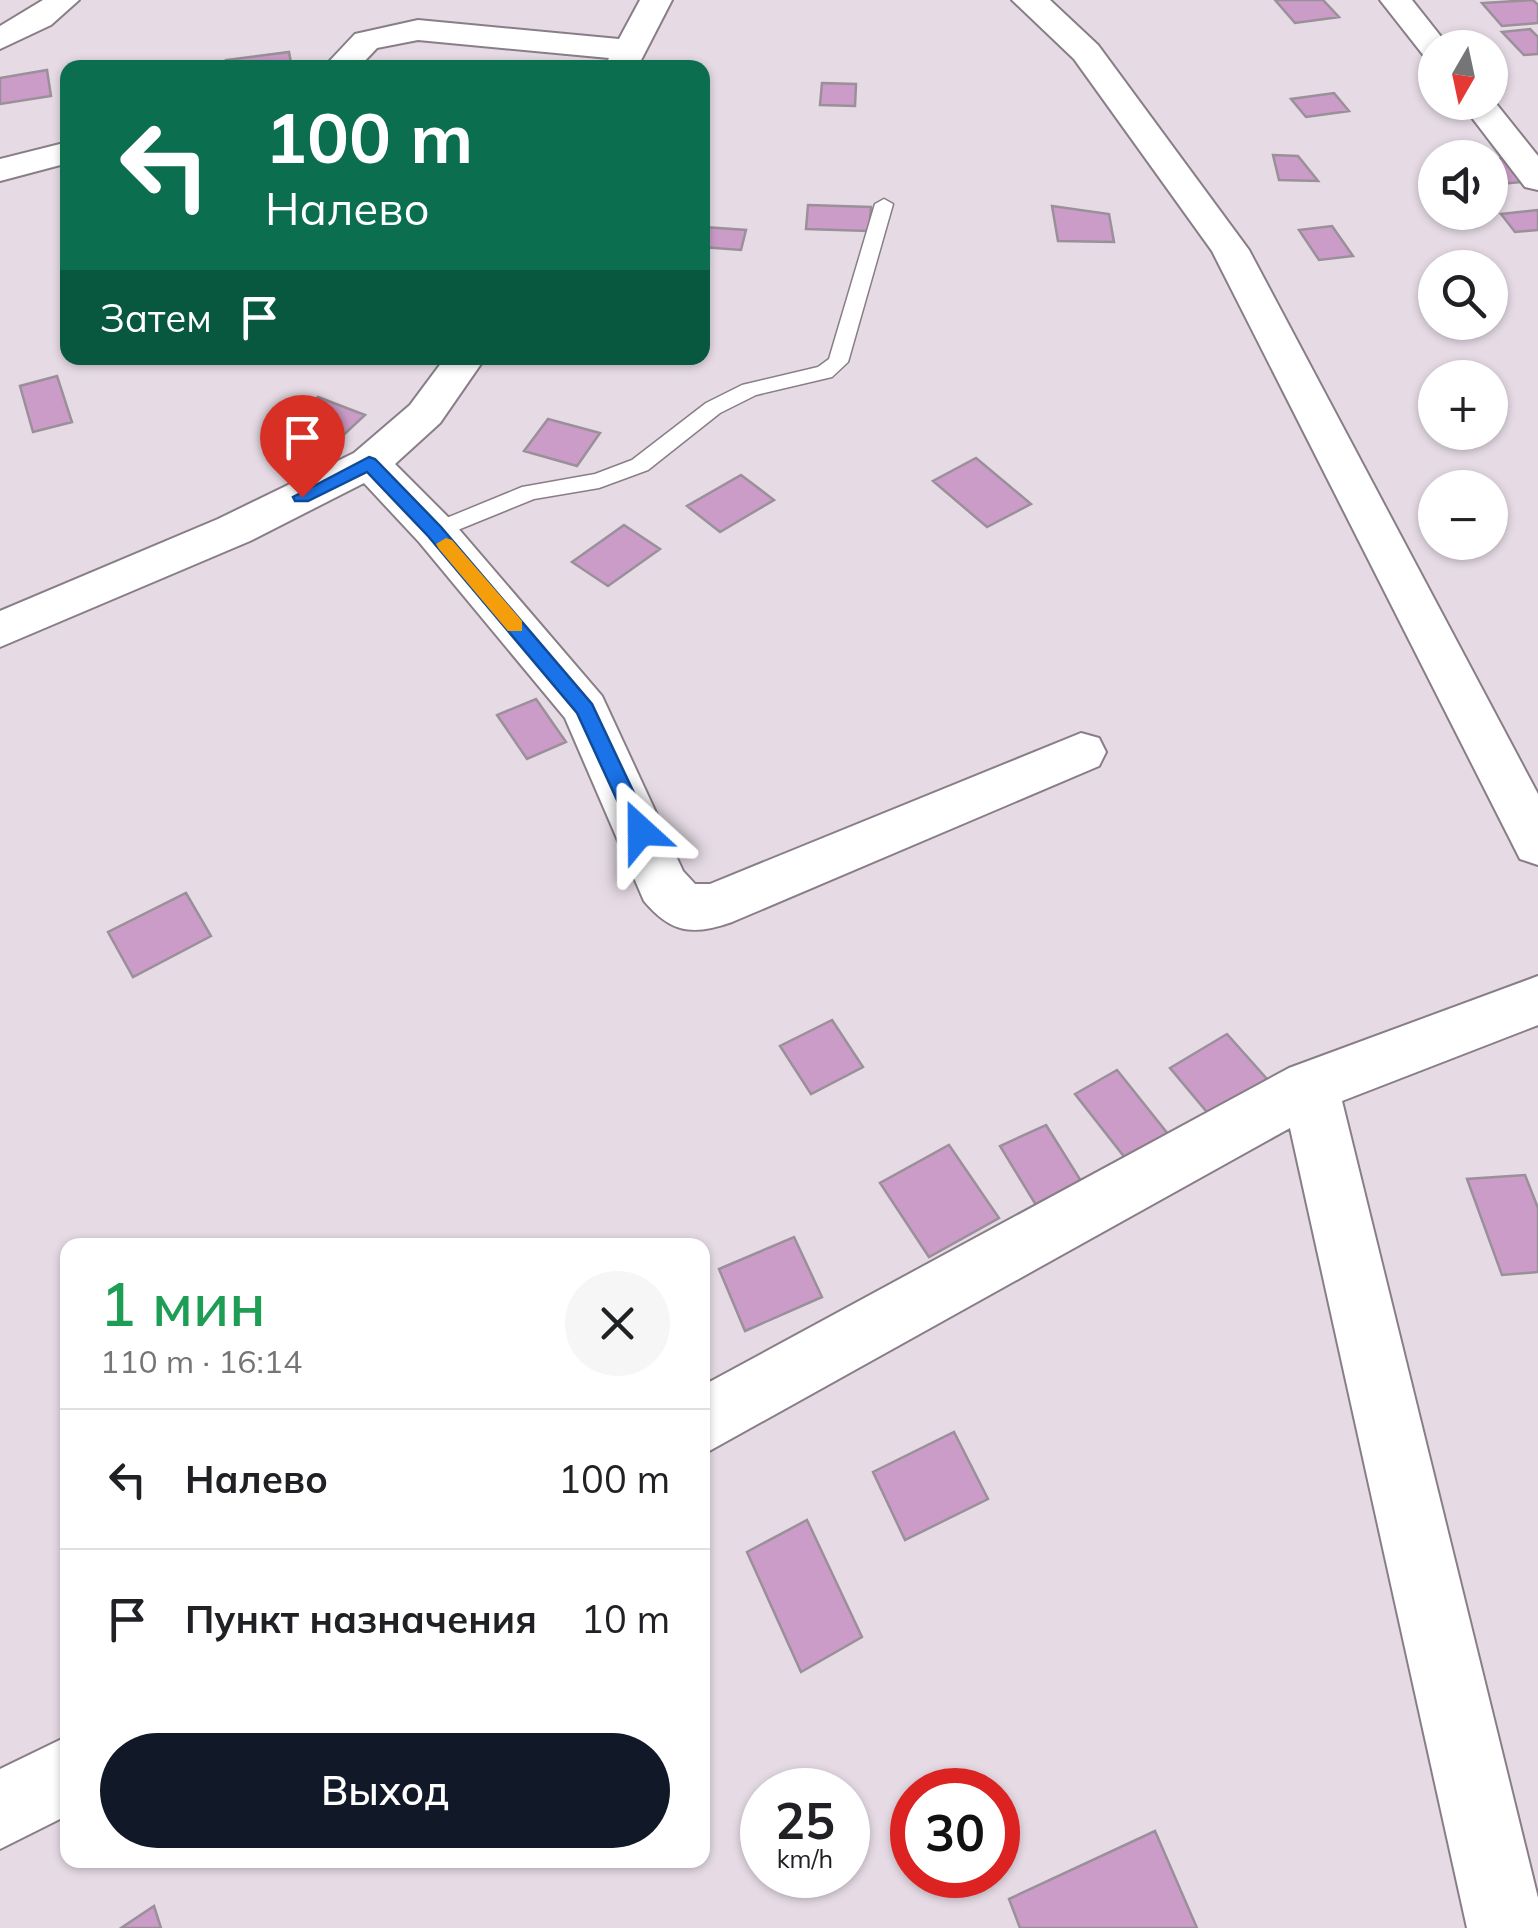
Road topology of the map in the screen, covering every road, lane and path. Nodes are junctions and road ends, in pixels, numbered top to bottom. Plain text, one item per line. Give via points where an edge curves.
1 (63, 0) edge
2 (656, 0) edge
3 (1028, 0) edge
4 (1396, 0) edge
5 (1420, 30) edge
6 (0, 39) edge
7 (624, 59) edge
8 (349, 60) edge
9 (1491, 120) edge
10 (60, 154) edge
11 (0, 170) edge
12 (1538, 179) edge
13 (884, 204) dead end
14 (460, 365) edge
15 (369, 463) junction
16 (435, 531) junction
17 (0, 630) edge
18 (1082, 752) dead end
19 (1538, 844) edge
20 (1538, 1000) edge
21 (1310, 1087) junction
22 (710, 1418) edge
23 (60, 1777) edge
24 (0, 1811) edge
25 (1491, 1921) edge

1 - 6 street
2 - 7 street
3 - 19 street via 1086,52 1230,250
4 - 5 street
7 - 8 street via 418,30 366,41
9 - 12 street
10 - 11 street
13 - 16 lane via 838,362 826,372 749,390 714,408 640,465 599,481 530,492
14 - 15 street via 425,414
15 - 16 street
15 - 17 street via 234,530
16 - 18 street via 585,709 663,885 682,906 713,906
20 - 21 street
21 - 22 street
21 - 25 street
23 - 24 street

